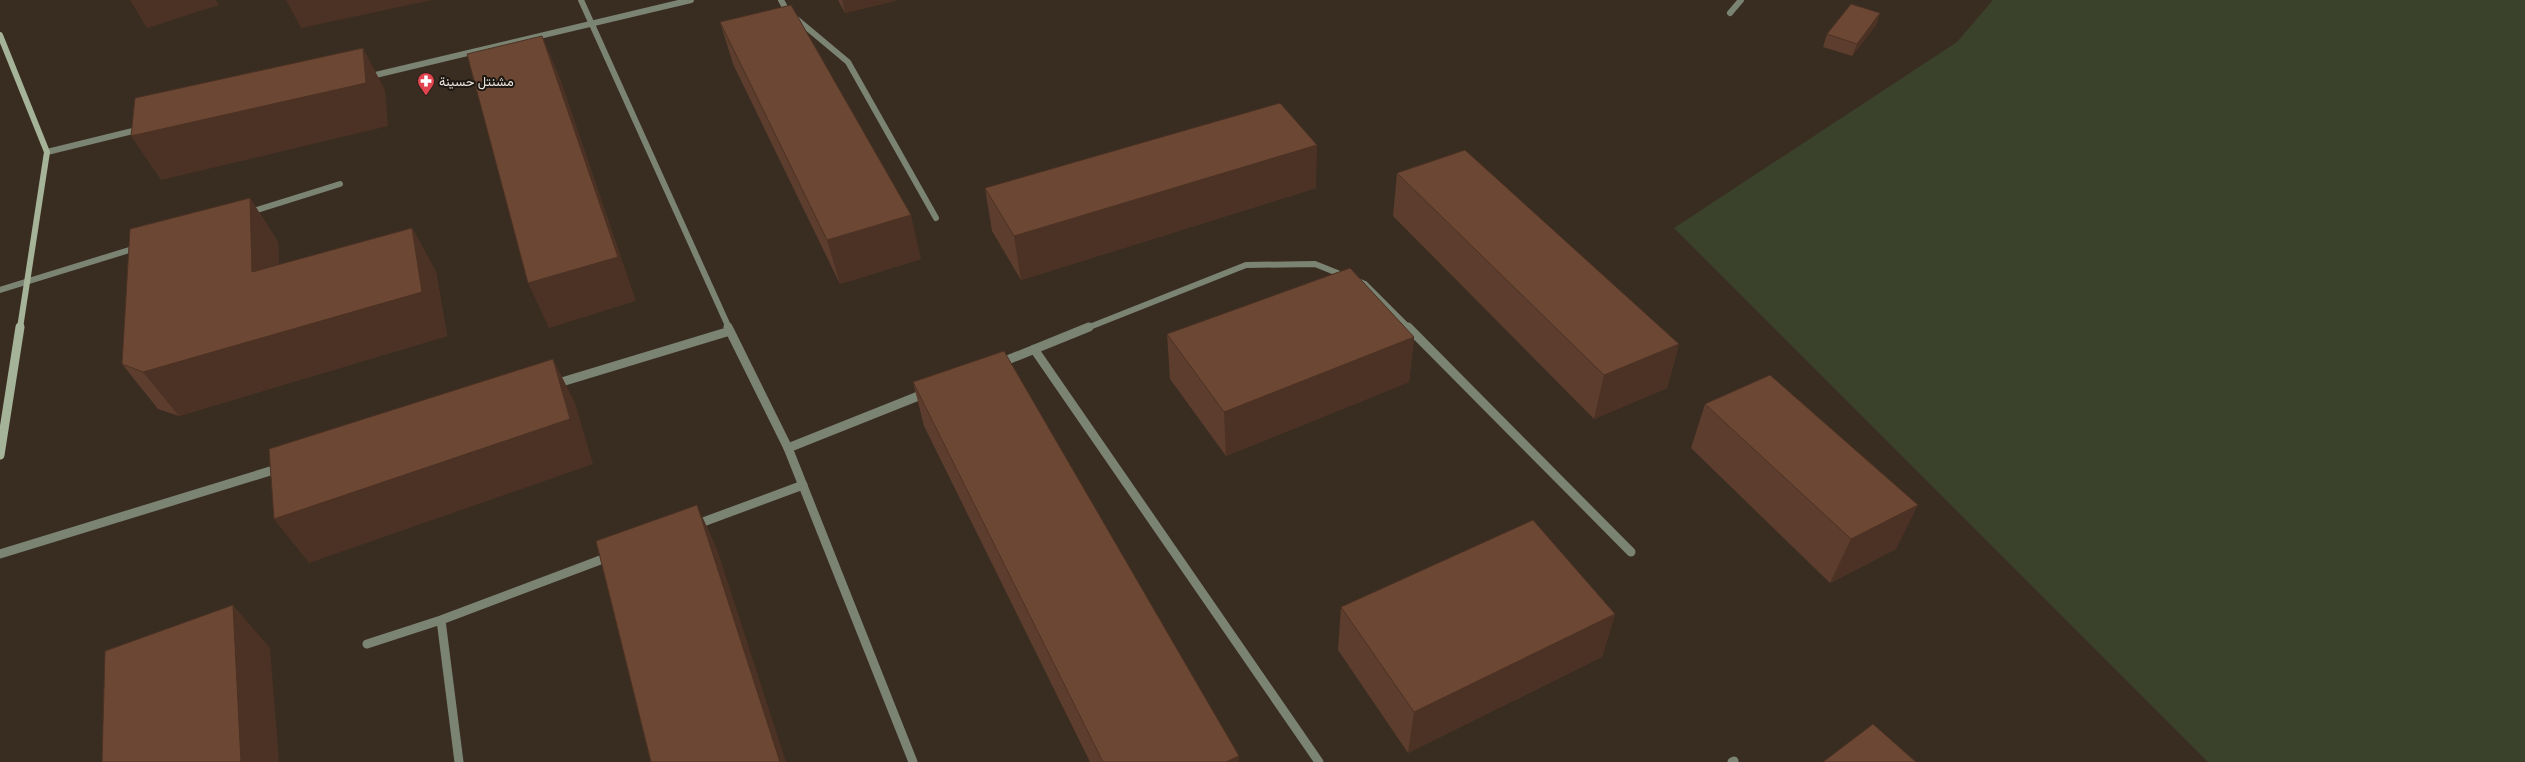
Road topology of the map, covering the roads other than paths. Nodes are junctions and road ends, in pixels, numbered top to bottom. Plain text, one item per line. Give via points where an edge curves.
1 (581, 0) edge
2 (691, 0) edge
3 (781, 0) edge
4 (1741, 0) edge
5 (1730, 13) dead end
6 (591, 24) junction
7 (0, 35) edge
8 (358, 79) edge
9 (148, 128) edge
10 (47, 152) junction
11 (340, 184) dead end
12 (236, 217) edge
13 (936, 218) dead end
14 (146, 245) edge
15 (26, 282) junction
16 (0, 290) edge
17 (730, 331) junction
18 (1034, 349) junction
19 (991, 367) edge
20 (548, 387) edge
21 (933, 390) edge
22 (788, 448) junction
23 (0, 455) edge
24 (289, 466) edge
25 (803, 485) junction
26 (685, 529) edge
27 (1631, 552) dead end
28 (0, 554) edge
29 (618, 554) edge
30 (441, 620) junction
31 (367, 644) dead end
32 (459, 762) edge
33 (913, 762) edge
34 (1319, 762) edge

1 - 6 street
2 - 6 street
3 - 13 street via 787,11 848,62
4 - 5 street
6 - 8 street
6 - 17 street
7 - 10 main road
9 - 10 street
10 - 15 main road
11 - 12 street
14 - 15 street
15 - 16 street
15 - 23 main road
17 - 20 street
17 - 22 street
18 - 19 street
18 - 27 street via 1246,265 1315,264 1365,284
18 - 34 street
21 - 22 street
22 - 25 street
24 - 28 street
25 - 26 street
25 - 33 street
29 - 30 street
30 - 31 street
30 - 32 street

